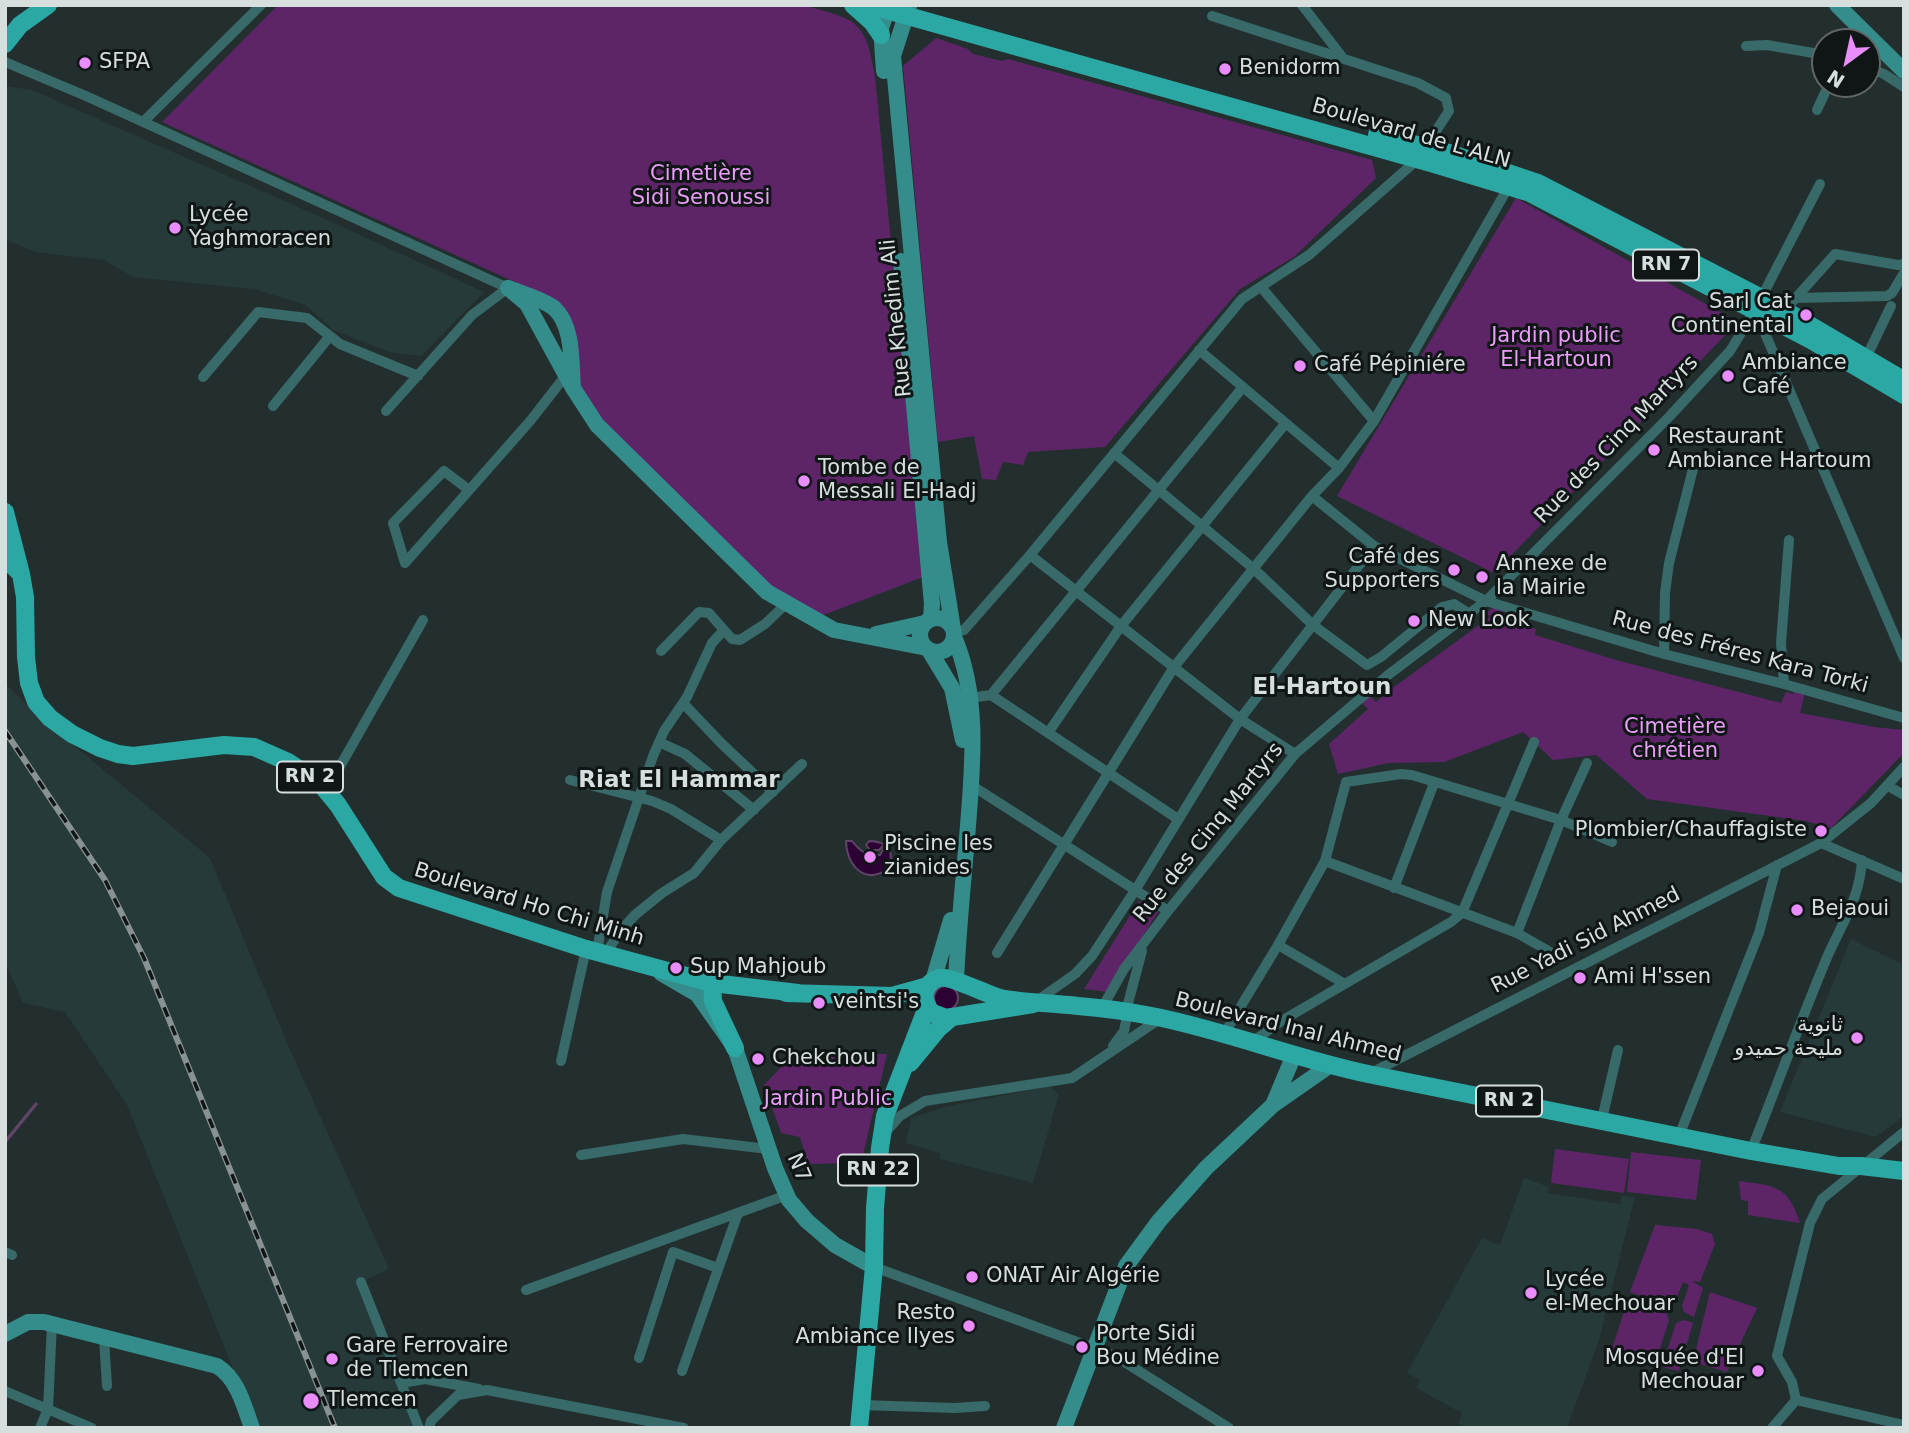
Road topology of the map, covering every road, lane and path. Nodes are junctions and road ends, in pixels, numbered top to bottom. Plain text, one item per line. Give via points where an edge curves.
1 (29, 5) edge
2 (48, 5) edge
3 (261, 5) edge
4 (853, 5) edge
5 (869, 5) edge
6 (1302, 5) edge
7 (1837, 5) edge
8 (888, 8) edge
9 (908, 9) edge
10 (1212, 16) dead end
11 (5, 24) edge
12 (881, 35) junction
13 (5, 44) edge
14 (1746, 46) dead end
15 (1811, 52) edge
16 (1342, 58) junction
17 (5, 62) edge
18 (1904, 72) edge
19 (1881, 73) edge
20 (1904, 88) edge
21 (1823, 98) edge
22 (1817, 110) dead end
23 (143, 122) junction
24 (1421, 154) junction
25 (1820, 184) dead end
26 (1509, 186) junction
27 (1904, 264) edge
28 (1904, 273) edge
29 (1261, 287) junction
30 (508, 288) junction
31 (1758, 304) junction
32 (1790, 304) junction
33 (1891, 306) dead end
34 (330, 336) junction
35 (1199, 350) junction
36 (1866, 358) junction
37 (203, 376) dead end
38 (418, 376) junction
39 (1904, 381) edge
40 (569, 382) junction
41 (1242, 387) junction
42 (1904, 395) edge
43 (273, 407) dead end
44 (386, 411) dead end
45 (1374, 421) junction
46 (1285, 424) junction
47 (1114, 453) junction
48 (1694, 465) dead end
49 (1339, 468) junction
50 (469, 490) junction
51 (1157, 490) junction
52 (1312, 496) junction
53 (5, 512) edge
54 (1202, 528) junction
55 (1789, 540) dead end
56 (1374, 546) junction
57 (1030, 555) junction
58 (5, 558) edge
59 (1254, 569) junction
60 (13, 572) edge
61 (1076, 591) junction
62 (1486, 601) junction
63 (786, 604) junction
64 (1468, 613) junction
65 (423, 620) dead end
66 (928, 622) junction
67 (1313, 625) junction
68 (1121, 626) junction
69 (724, 629) junction
70 (856, 636) junction
71 (955, 637) junction
72 (928, 649) junction
73 (661, 651) dead end
74 (1664, 654) junction
75 (1904, 658) edge
76 (1174, 667) junction
77 (1784, 684) junction
78 (991, 695) junction
79 (969, 698) junction
80 (683, 703) junction
81 (1904, 718) edge
82 (1240, 719) junction
83 (1048, 733) junction
84 (659, 742) junction
85 (1534, 742) dead end
86 (1295, 754) junction
87 (1587, 763) dead end
88 (802, 764) dead end
89 (1904, 767) edge
90 (1109, 772) junction
91 (570, 780) dead end
92 (1434, 783) junction
93 (971, 785) junction
94 (1888, 786) junction
95 (326, 791) junction
96 (772, 792) junction
97 (1904, 795) edge
98 (639, 797) junction
99 (1506, 805) junction
100 (754, 810) junction
101 (1178, 819) junction
102 (1561, 820) junction
103 (720, 840) junction
104 (1612, 842) dead end
105 (1821, 843) junction
106 (1065, 846) junction
107 (1862, 860) junction
108 (1325, 861) junction
109 (1777, 865) junction
110 (1904, 879) edge
111 (1394, 887) junction
112 (1136, 889) junction
113 (1168, 911) junction
114 (1462, 913) junction
115 (1517, 933) junction
116 (1144, 945) junction
117 (1278, 946) junction
118 (596, 951) junction
119 (997, 953) dead end
120 (1561, 958) dead end
121 (650, 966) junction
122 (957, 982) junction
123 (931, 984) junction
124 (1345, 984) junction
125 (712, 986) junction
126 (742, 993) junction
127 (798, 993) junction
128 (892, 996) junction
129 (1032, 1004) junction
130 (926, 1006) junction
131 (1102, 1008) junction
132 (1127, 1011) junction
133 (953, 1016) junction
134 (1161, 1018) junction
135 (1224, 1034) junction
136 (1252, 1042) junction
137 (735, 1048) junction
138 (1618, 1050) dead end
139 (1294, 1055) junction
140 (1102, 1057) junction
141 (561, 1061) dead end
142 (1329, 1066) junction
143 (1368, 1074) junction
144 (899, 1076) junction
145 (1273, 1105) junction
146 (1602, 1119) junction
147 (1904, 1132) edge
148 (1679, 1136) junction
149 (881, 1137) junction
150 (768, 1149) junction
151 (1751, 1151) junction
152 (581, 1155) dead end
153 (1861, 1166) junction
154 (1904, 1171) edge
155 (787, 1195) junction
156 (738, 1213) junction
157 (668, 1238) junction
158 (673, 1252) junction
159 (874, 1267) junction
160 (718, 1268) junction
161 (360, 1282) dead end
162 (526, 1290) dead end
163 (52, 1323) junction
164 (5, 1334) edge
165 (104, 1338) junction
166 (1096, 1348) junction
167 (639, 1358) dead end
168 (682, 1371) dead end
169 (402, 1383) junction
170 (107, 1386) dead end
171 (487, 1390) junction
172 (5, 1391) edge
173 (1796, 1400) junction
174 (861, 1405) junction
175 (985, 1406) dead end
176 (48, 1409) junction
177 (248, 1424) edge
178 (1904, 1425) edge
179 (40, 1428) edge
180 (92, 1428) edge
181 (419, 1428) edge
182 (429, 1428) edge
183 (684, 1428) edge
184 (859, 1428) edge
185 (1064, 1428) edge
186 (1229, 1428) edge
187 (1772, 1428) edge

1 - 11 main road
2 - 13 main road via 20,25
3 - 23 street
4 - 12 main road
5 - 8 main road, Boulevard de L'ALN / RN 7
6 - 16 street
7 - 18 main road
8 - 9 main road, Boulevard de L'ALN / RN 7
8 - 12 main road, Rue Khedim Ali
9 - 24 main road, Boulevard de L'ALN / RN 7
9 - 71 main road, Rue Khedim Ali via 893,56 939,542
10 - 16 street
12 - 66 main road, Rue Khedim Ali via 932,604
14 - 15 street
16 - 24 street via 1418,83 1446,98 1449,111
17 - 23 street
19 - 20 street
21 - 22 street
23 - 30 street
24 - 26 main road, Boulevard de L'ALN / RN 7
24 - 29 street via 1309,255
24 - 31 main road, RN 7 via 1538,183
25 - 31 street, Rue des Cinq Martyrs
26 - 31 main road, Boulevard de L'ALN / RN 7
26 - 45 street
27 - 32 street via 1835,254
28 - 32 street via 1887,296
29 - 35 street via 1242,299
29 - 45 street
30 - 38 street via 472,315
30 - 40 main road via 527,304
30 - 40 main road via 554,308 569,344
31 - 32 main road, RN 7
31 - 42 main road, Boulevard de L'ALN / RN 7
31 - 62 street, Rue des Cinq Martyrs via 1730,351
31 - 75 street
32 - 36 main road, RN 7
33 - 36 street
34 - 37 street via 307,318 258,312
34 - 38 street
34 - 43 street
35 - 41 street
35 - 47 street
36 - 39 main road, RN 7
38 - 44 street
40 - 50 street
40 - 63 main road via 597,425 766,592
41 - 46 street
41 - 51 street
45 - 49 street
46 - 49 street
46 - 54 street
47 - 51 street
47 - 57 street
48 - 74 street via 1669,563
49 - 52 street
50 - 50 street via 433,531 405,562 393,523 444,471
51 - 54 street
51 - 61 street
52 - 56 street, Rue des Fréres Kara Torki
52 - 59 street
53 - 60 main road
54 - 59 street
54 - 68 street
55 - 77 street via 1780,642
56 - 62 street, Rue des Fréres Kara Torki
56 - 67 street
57 - 61 street
57 - 71 street
58 - 60 main road, RN 2
59 - 67 street
59 - 76 street
60 - 95 main road, Boulevard Ho Chi Minh / RN 2 via 25,597 29,683 36,702 50,719 118,754 224,745 254,747 288,762
61 - 68 street
61 - 78 street
62 - 64 street, Rue des Cinq Martyrs
62 - 74 street, Rue des Fréres Kara Torki
63 - 69 street via 740,640 732,639
63 - 70 main road via 834,631
64 - 67 street via 1454,604 1442,607 1367,664
64 - 86 street, Rue des Cinq Martyrs
65 - 95 street
66 - 70 main road
66 - 71 main road via 943,619
66 - 72 main road via 920,634
67 - 82 street
68 - 76 street
68 - 83 street
69 - 73 street via 709,613 699,612
69 - 80 street via 712,643
70 - 72 main road
71 - 72 main road via 945,650
71 - 79 main road, Rue Khedim Ali
72 - 123 main road via 952,688 963,743 954,907
74 - 77 street, Rue des Fréres Kara Torki
76 - 82 street
76 - 90 street
77 - 81 street, Rue des Fréres Kara Torki
78 - 79 street
78 - 83 street
79 - 93 main road, Rue Khedim Ali
80 - 84 street
80 - 96 street
82 - 86 street
82 - 101 street
83 - 90 street
84 - 98 street
84 - 100 street via 685,754
85 - 99 street
86 - 113 street, Rue des Cinq Martyrs
87 - 102 street
88 - 96 street
89 - 94 street, Rue Yadi Sid Ahmed
90 - 101 street
90 - 106 street
91 - 98 street
92 - 99 street
92 - 108 street via 1401,774 1346,782
92 - 111 street
93 - 106 street
93 - 122 main road, Rue Khedim Ali
94 - 97 street
94 - 105 street, Rue Yadi Sid Ahmed
95 - 118 main road, Boulevard Ho Chi Minh / RN 2 via 384,877 399,888
96 - 100 street
98 - 103 street via 671,809
98 - 118 street via 607,892
99 - 102 street
99 - 114 street
100 - 103 street
101 - 112 street
102 - 104 street
102 - 115 street
103 - 118 street via 694,873 662,893
105 - 107 street
105 - 109 street, Rue Yadi Sid Ahmed
106 - 112 street
106 - 119 street
107 - 110 street
107 - 151 street via 1857,894
108 - 111 street
108 - 117 street
109 - 143 street, Rue Yadi Sid Ahmed
109 - 148 street via 1759,933
111 - 114 street
112 - 113 street
112 - 129 street via 1086,963
113 - 116 street, Rue des Cinq Martyrs
114 - 115 street
114 - 124 street
115 - 120 street
116 - 131 street
116 - 132 street
117 - 124 street
117 - 135 street
118 - 121 main road, Boulevard Ho Chi Minh / RN 2
118 - 141 street
121 - 125 main road, RN 2
121 - 137 main road, N7 via 698,994
122 - 123 main road via 945,978
122 - 129 main road, RN 2
122 - 133 main road via 964,1000
123 - 128 main road, RN 2
123 - 130 main road via 924,999
124 - 136 street
125 - 126 main road, RN 2
125 - 127 main road, RN 2
125 - 137 main road via 713,1001
126 - 127 main road, RN 2
126 - 137 main road via 732,996 725,1012
127 - 128 main road, RN 2
128 - 130 main road, RN 2
129 - 131 main road, Boulevard Inal Ahmed / RN 2
129 - 133 main road, RN 2
130 - 133 main road via 940,1017
130 - 144 main road, RN 22
131 - 132 main road, Boulevard Inal Ahmed / RN 2
132 - 134 main road, Boulevard Inal Ahmed / RN 2
132 - 140 street via 1122,1035
133 - 144 main road, RN 22
134 - 135 main road, Boulevard Inal Ahmed / RN 2
134 - 140 street
135 - 136 main road, Boulevard Inal Ahmed / RN 2
136 - 139 main road, Boulevard Inal Ahmed / RN 2
137 - 150 main road, N7
138 - 146 street
139 - 142 main road, Boulevard Inal Ahmed / RN 2
139 - 145 main road
140 - 149 street via 1072,1078 925,1101 900,1116
142 - 143 main road, Boulevard Inal Ahmed / RN 2
142 - 145 main road
143 - 146 main road, Boulevard Inal Ahmed / RN 2
144 - 149 main road, RN 22
145 - 166 main road via 1206,1168 1126,1266
146 - 148 main road, Boulevard Inal Ahmed / RN 2
147 - 153 street
148 - 151 main road, Boulevard Inal Ahmed / RN 2
149 - 159 main road, RN 22
150 - 152 street via 683,1139
150 - 155 main road, N7
151 - 153 main road, Boulevard Inal Ahmed / RN 2
153 - 154 main road, RN 2
153 - 173 street via 1822,1199 1810,1223 1777,1356
155 - 156 street
155 - 159 main road, N7 via 807,1221 835,1245
156 - 157 street
156 - 160 street
157 - 158 street
157 - 162 street
158 - 160 street
158 - 167 street
159 - 166 street
159 - 174 main road, RN 22
160 - 168 street
161 - 169 street
163 - 164 main road via 28,1322
163 - 165 main road
163 - 176 street
165 - 170 street
165 - 177 main road via 217,1366 233,1381
166 - 185 main road
166 - 186 street
169 - 171 street via 425,1379
169 - 181 street
171 - 182 street via 458,1395
171 - 183 street
172 - 176 street
173 - 178 street
173 - 187 street
174 - 175 street
174 - 184 main road, RN 22
176 - 179 street
176 - 180 street

